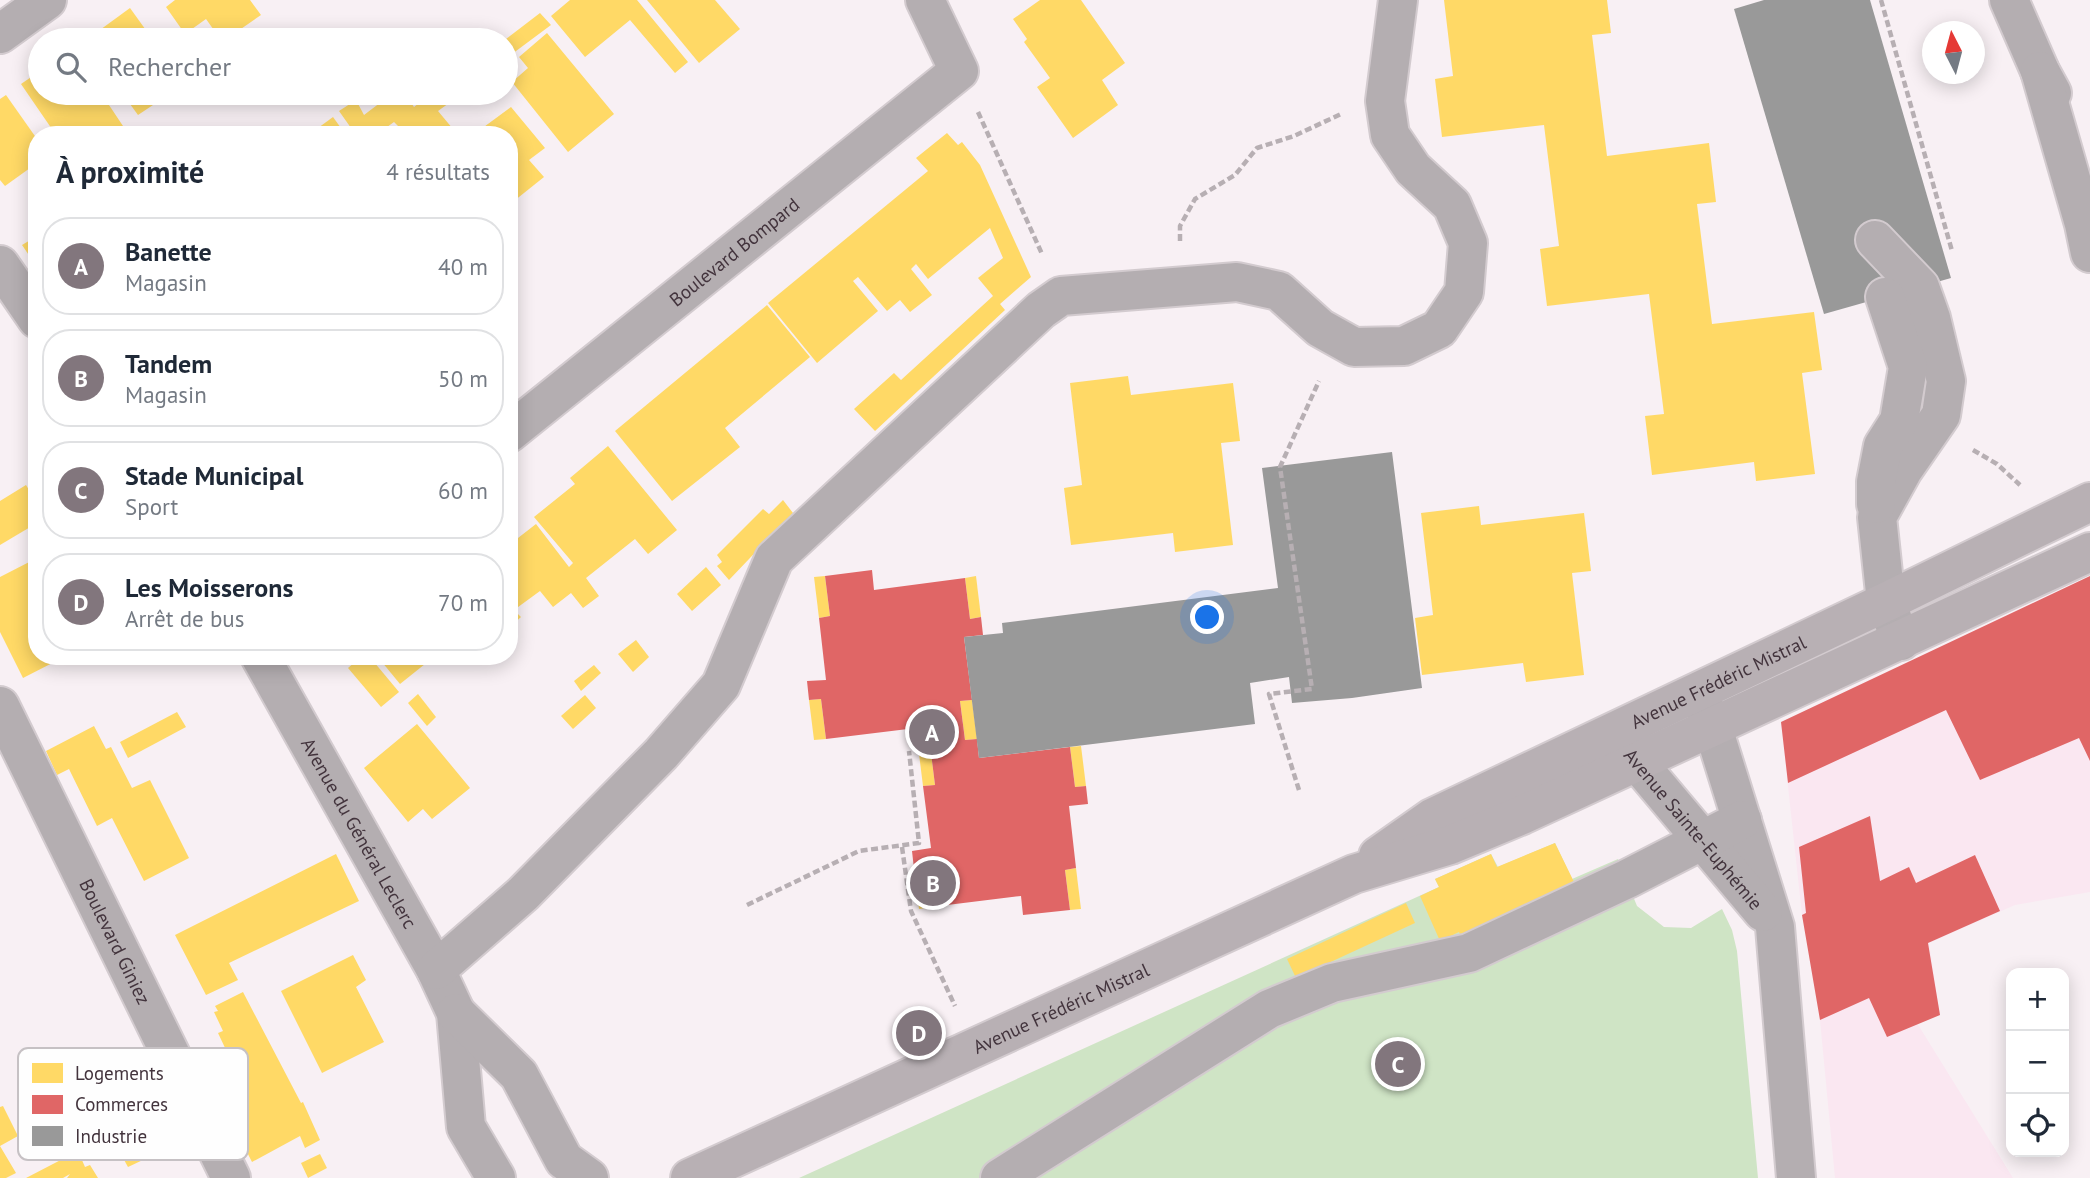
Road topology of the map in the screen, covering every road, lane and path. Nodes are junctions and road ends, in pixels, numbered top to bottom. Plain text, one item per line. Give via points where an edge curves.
1 (47, 0) edge
2 (925, 0) edge
3 (1398, 0) edge
4 (2009, 0) edge
5 (0, 34) edge
6 (959, 71) junction
7 (2040, 71) junction
8 (1385, 101) junction
9 (2090, 165) edge
10 (2088, 239) edge
11 (1875, 240) dead end
12 (0, 265) edge
13 (1179, 287) junction
14 (1061, 296) junction
15 (1885, 297) dead end
16 (28, 306) edge
17 (1337, 338) junction
18 (518, 426) edge
19 (1973, 450) dead end
20 (2090, 502) edge
21 (1877, 517) junction
22 (2044, 524) junction
23 (2090, 552) edge
24 (1886, 602) junction
25 (1901, 641) junction
26 (265, 665) edge
27 (1697, 691) junction
28 (0, 706) edge
29 (1713, 728) junction
30 (1612, 732) junction
31 (909, 751) dead end
32 (1636, 763) junction
33 (1299, 790) dead end
34 (1742, 820) junction
35 (1703, 841) junction
36 (902, 847) junction
37 (1354, 874) junction
38 (747, 905) dead end
39 (1775, 927) junction
40 (436, 970) junction
41 (456, 1013) junction
42 (167, 1048) edge
43 (974, 1049) junction
44 (466, 1128) junction
45 (222, 1160) edge
46 (572, 1172) edge
47 (231, 1178) edge
48 (462, 1178) edge
49 (496, 1178) edge
50 (690, 1178) edge
51 (1000, 1178) edge
52 (1796, 1178) edge

1 - 5 street
2 - 6 street
3 - 8 street
4 - 7 street
6 - 14 path
6 - 18 street, Boulevard Bompard
7 - 9 street
7 - 10 street
8 - 13 path via 1354,108 1257,148 1235,175 1195,199 1180,226
8 - 17 street via 1390,135 1413,169 1452,205 1468,243 1464,292 1439,329 1404,346 1354,347
11 - 21 street via 1920,287 1946,381 1941,415
12 - 16 street
13 - 14 street
13 - 17 street via 1237,282 1279,291
14 - 40 street via 774,559 721,685 661,754 523,894
15 - 21 street via 1908,368 1899,421 1883,446 1876,482
17 - 33 path via 1280,467 1312,689 1269,694
19 - 22 path via 1997,464 2026,492
20 - 22 main road, Avenue Frédéric Mistral
21 - 24 street
22 - 24 main road, Avenue Frédéric Mistral
23 - 25 main road, Avenue Frédéric Mistral
24 - 25 street
24 - 27 main road, Avenue Frédéric Mistral
25 - 29 main road, Avenue Frédéric Mistral
26 - 40 street, Avenue du Général Leclerc
27 - 29 street, Avenue Sainte-Euphémie
27 - 30 main road, Avenue Frédéric Mistral
28 - 42 street, Boulevard Giniez
29 - 32 main road, Avenue Frédéric Mistral
29 - 34 street, Avenue Sainte-Euphémie
30 - 32 street, Avenue Sainte-Euphémie
30 - 37 main road, Avenue Frédéric Mistral via 1432,818
31 - 36 path via 919,844
32 - 35 street, Avenue Sainte-Euphémie
32 - 37 main road, Avenue Frédéric Mistral via 1451,845
34 - 35 street
34 - 39 street, Avenue Sainte-Euphémie
35 - 39 street, Avenue Sainte-Euphémie
35 - 51 street via 1469,953 1332,983 1269,1009
36 - 38 path via 859,850
36 - 43 path via 911,911
37 - 43 main road, Avenue Frédéric Mistral
39 - 52 street, Avenue Sainte-Euphémie
40 - 41 street, Avenue du Général Leclerc
41 - 44 street, Avenue du Général Leclerc
41 - 46 street, Avenue du Général Leclerc via 519,1075
43 - 50 main road, Avenue Frédéric Mistral
44 - 48 street, Avenue du Général Leclerc
44 - 49 street, Avenue du Général Leclerc
45 - 47 street, Boulevard Giniez

